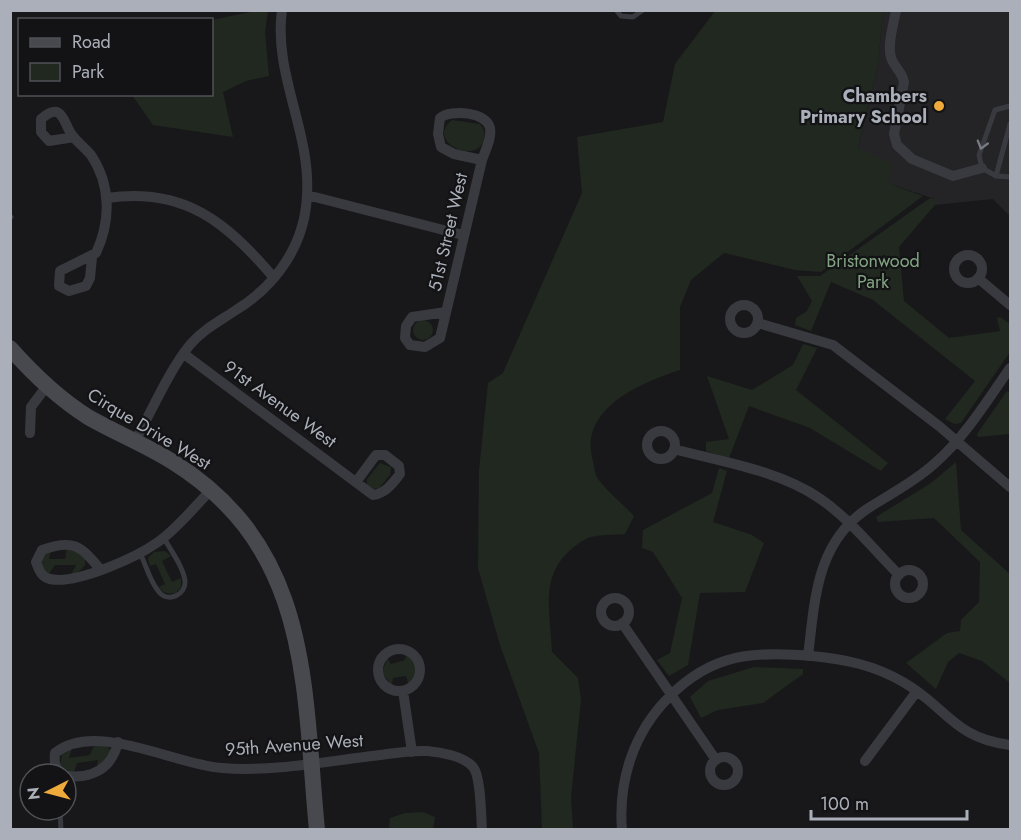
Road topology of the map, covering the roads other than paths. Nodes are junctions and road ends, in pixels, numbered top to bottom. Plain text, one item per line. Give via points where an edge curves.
1 (282, 10) edge
2 (616, 10) edge
3 (643, 10) edge
4 (896, 10) edge
5 (1011, 106) edge
6 (1011, 124) edge
7 (74, 137) dead end
8 (482, 160) junction
9 (982, 168) junction
10 (996, 176) junction
11 (1011, 177) edge
12 (308, 195) junction
13 (107, 198) junction
14 (463, 235) junction
15 (92, 257) dead end
16 (274, 278) junction
17 (978, 278) dead end
18 (1011, 305) edge
19 (446, 312) dead end
20 (758, 323) dead end
21 (10, 348) edge
22 (184, 354) junction
23 (1011, 368) edge
24 (46, 387) junction
25 (30, 433) dead end
26 (135, 441) junction
27 (957, 441) junction
28 (674, 449) dead end
29 (356, 482) dead end
30 (1011, 487) edge
31 (211, 490) junction
32 (848, 524) junction
33 (164, 538) junction
34 (140, 553) junction
35 (100, 569) junction
36 (899, 575) dead end
37 (622, 624) dead end
38 (808, 656) junction
39 (403, 691) junction
40 (917, 691) junction
41 (673, 693) junction
42 (118, 742) junction
43 (1011, 745) edge
44 (412, 752) junction
45 (716, 760) dead end
46 (865, 761) dead end
47 (57, 762) edge
48 (310, 763) junction
49 (78, 773) edge
50 (317, 830) edge
51 (482, 830) edge
52 (622, 830) edge

1 - 12 street via 282,55 307,168
2 - 3 lane via 628,17
4 - 9 street via 890,53 904,82 894,134 897,145 912,159 953,176
5 -> 9 lane via 994,110 990,118 979,155
6 - 10 lane
7 - 13 street via 99,169
8 - 8 street, 51st Street West via 441,147 440,118 455,111 484,119 490,134
8 - 14 street, 51st Street West
9 - 10 lane
10 - 11 lane
12 - 14 street
12 - 16 street via 303,223 290,257
13 - 15 street via 105,230
13 - 16 street via 150,197 183,203 226,227
14 - 19 street, 51st Street West
16 - 22 street via 196,339
17 - 18 street
20 - 27 street via 833,345
21 - 24 street, Cirque Drive West
22 - 26 street
22 - 29 street, 91st Avenue West
23 - 27 street
24 - 25 street via 32,407
24 - 26 street, Cirque Drive West via 90,418
26 - 31 street, Cirque Drive West via 172,461
27 - 30 street
27 - 32 street via 922,474
28 - 32 street via 797,485 830,506
31 - 33 street
31 - 48 street, Cirque Drive West via 253,536 289,607 301,665
32 - 36 street
32 - 38 street via 830,548 816,585
33 - 34 street
33 - 34 lane via 185,581 178,596 170,597 157,590
34 - 35 street
35 - 35 street via 86,550 70,545 42,550 36,562 41,574 49,579 78,577
37 - 41 street
38 - 40 street via 872,667
38 - 41 street via 763,653 730,658 699,672
39 - 39 street via 383,685 378,671 382,658 394,650 407,651 418,659 420,666 418,679
39 - 44 street
40 - 43 street via 956,725 982,739
40 - 46 street
41 - 45 street
41 - 52 street via 654,714 633,750 623,789
42 - 47 street, 95th Avenue West via 63,747 55,753
42 - 48 street, 95th Avenue West via 222,768
42 - 49 street, 95th Avenue West via 110,765 97,772
44 - 48 street, 95th Avenue West
44 - 51 street, 95th Avenue West via 437,753 466,760 473,766
48 - 50 street, Cirque Drive West

